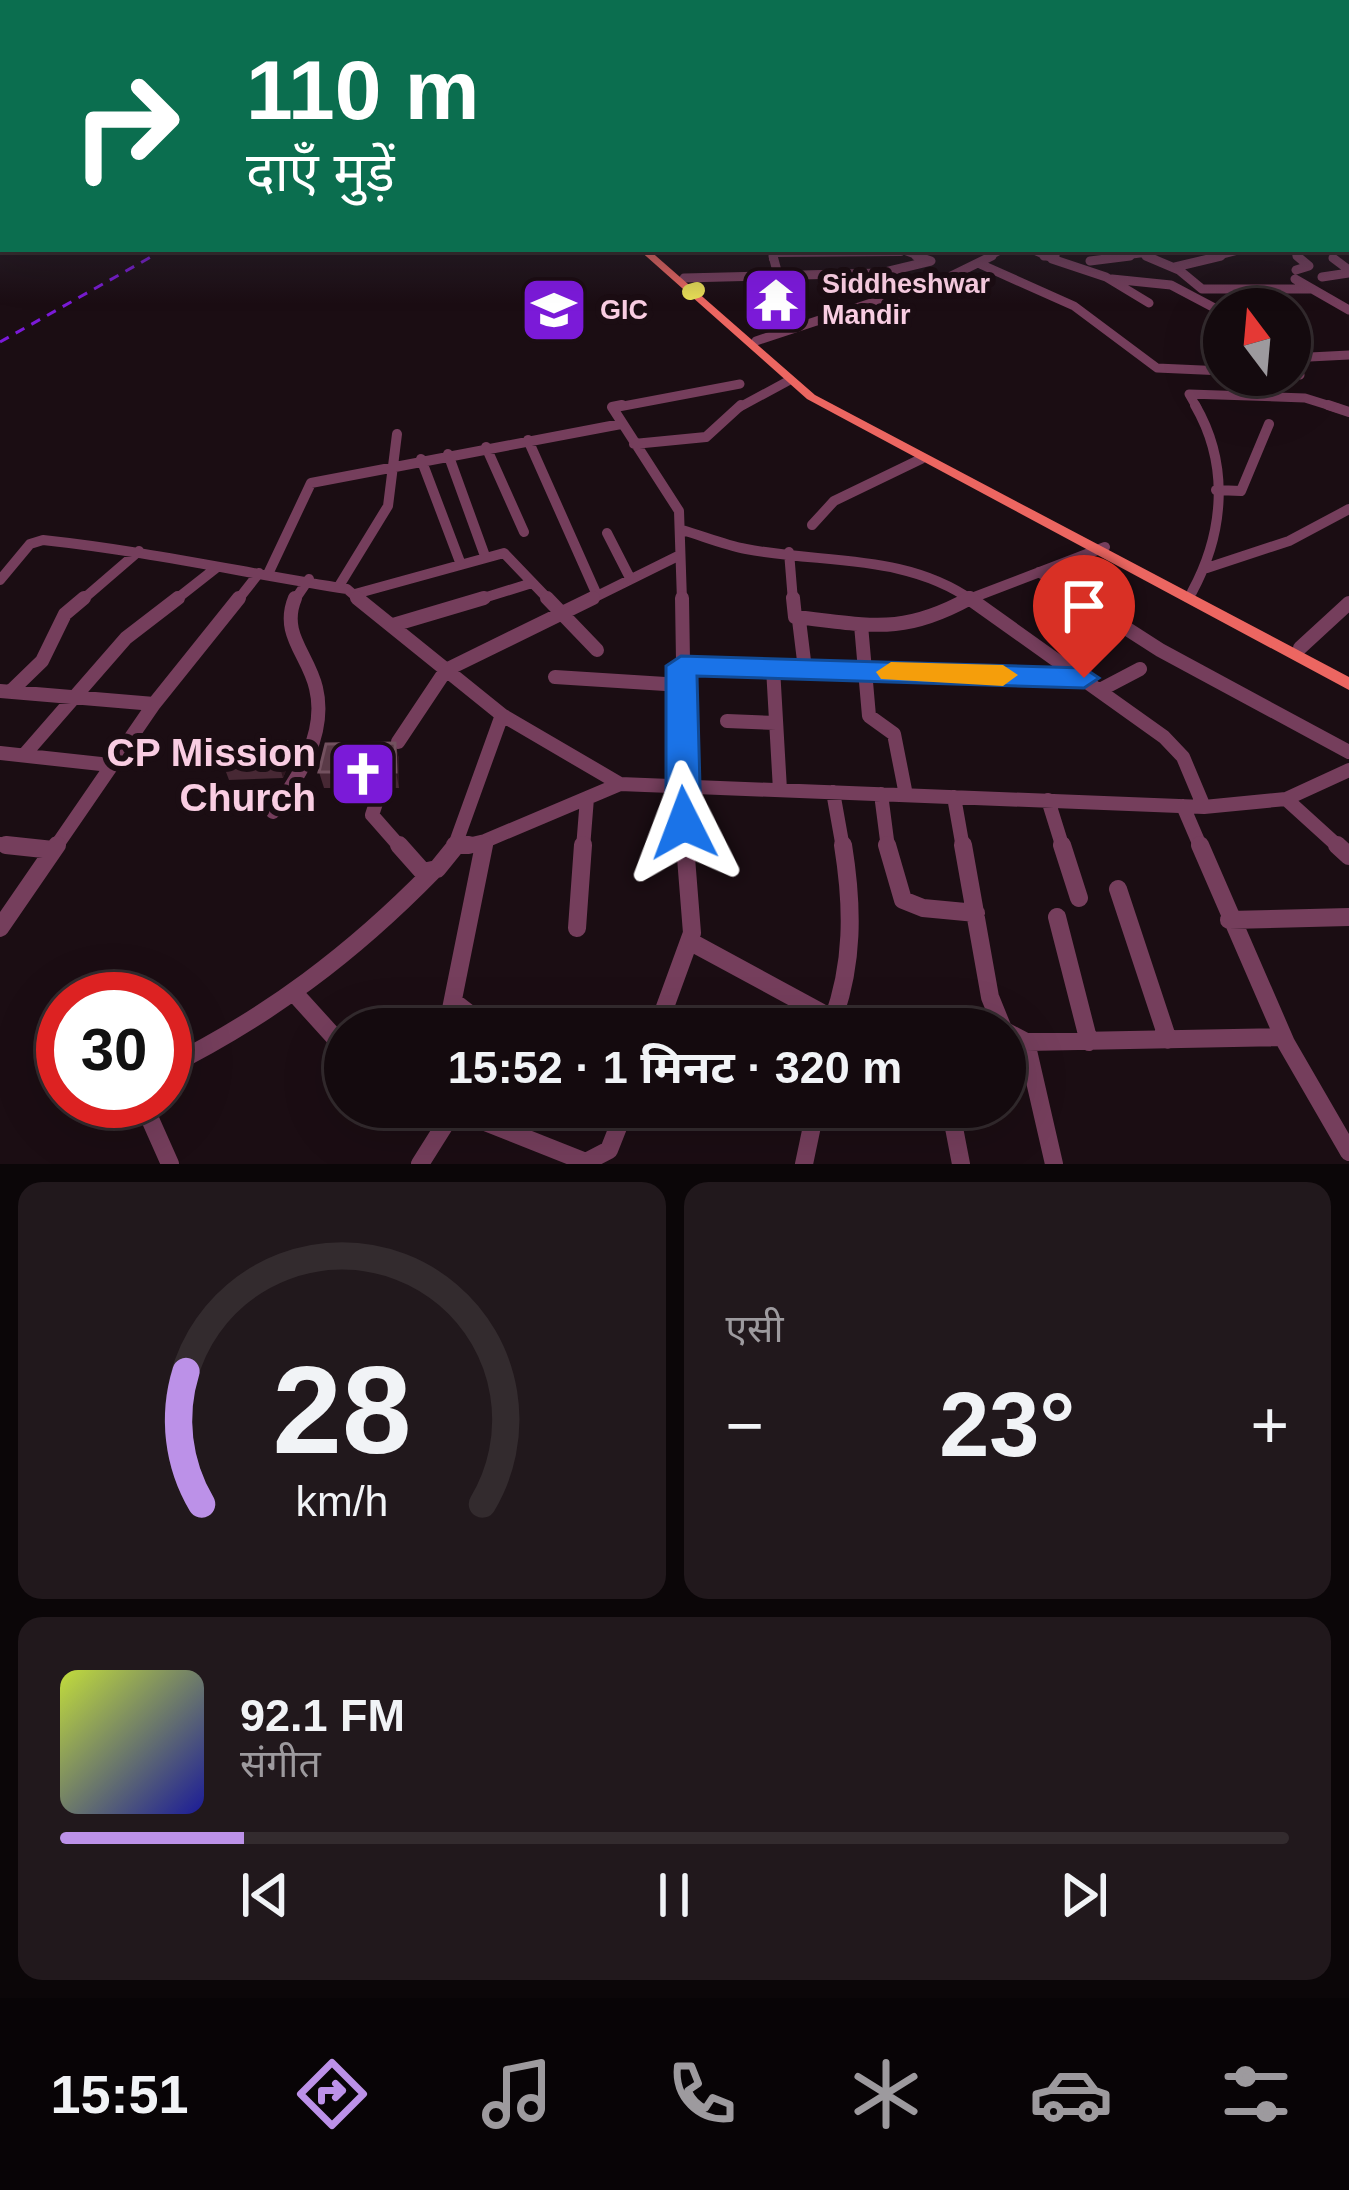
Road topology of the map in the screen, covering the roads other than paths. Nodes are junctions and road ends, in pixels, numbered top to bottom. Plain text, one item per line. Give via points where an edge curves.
1 (647, 252) edge
2 (656, 252) edge
3 (874, 252) joint
4 (902, 252) edge
5 (1000, 252) edge
6 (1035, 252) edge
7 (1058, 252) edge
8 (1137, 252) edge
9 (1168, 252) edge
10 (1236, 252) edge
11 (1293, 252) edge
12 (1149, 257) junction
13 (1052, 259) junction
14 (1333, 259) dead end
15 (1090, 262) dead end
16 (980, 264) junction
17 (1173, 267) junction
18 (777, 271) junction
19 (883, 271) junction
20 (1349, 272) edge
21 (1322, 277) dead end
22 (1112, 279) junction
23 (690, 286) junction
24 (1308, 288) edge
25 (1203, 289) edge
26 (1311, 290) edge
27 (1203, 301) edge
28 (1149, 304) dead end
29 (1349, 310) edge
30 (756, 341) junction
31 (1349, 356) edge
32 (1311, 360) edge
33 (1203, 370) edge
34 (788, 381) junction
35 (740, 385) dead end
36 (1349, 412) edge
37 (621, 424) junction
38 (1269, 424) dead end
39 (397, 434) dead end
40 (528, 440) junction
41 (634, 444) junction
42 (486, 447) junction
43 (448, 454) junction
44 (421, 459) junction
45 (921, 459) junction
46 (389, 465) junction
47 (1216, 490) junction
48 (1349, 509) edge
49 (812, 525) dead end
50 (682, 530) junction
51 (524, 532) dead end
52 (608, 533) dead end
53 (1100, 550) junction
54 (140, 551) junction
55 (789, 552) junction
56 (680, 555) junction
57 (485, 556) junction
58 (460, 562) junction
59 (7, 563) edge
60 (216, 568) junction
61 (1207, 568) junction
62 (1039, 572) junction
63 (264, 574) junction
64 (630, 578) junction
65 (309, 579) junction
66 (0, 580) edge
67 (532, 583) junction
68 (339, 586) junction
69 (1192, 592) junction
70 (356, 594) junction
71 (597, 595) junction
72 (970, 597) junction
73 (1349, 603) edge
74 (559, 614) junction
75 (799, 620) junction
76 (393, 625) junction
77 (861, 625) junction
78 (1300, 648) junction
79 (597, 650) dead end
80 (681, 666) junction
81 (773, 668) junction
82 (805, 669) junction
83 (1140, 669) dead end
84 (446, 670) junction
85 (864, 671) junction
86 (1349, 674) edge
87 (555, 677) dead end
88 (1084, 678) junction
89 (681, 685) junction
90 (1349, 685) edge
91 (1100, 690) junction
92 (5, 691) edge
93 (74, 694) junction
94 (154, 704) junction
95 (502, 716) junction
96 (727, 722) dead end
97 (776, 724) junction
98 (398, 742) edge
99 (1349, 752) edge
100 (0, 753) edge
101 (24, 755) junction
102 (110, 765) junction
103 (1342, 774) edge
104 (620, 784) junction
105 (681, 786) junction
106 (1349, 788) edge
107 (780, 790) junction
108 (833, 792) junction
109 (881, 794) junction
110 (906, 795) junction
111 (954, 796) junction
112 (587, 798) junction
113 (1286, 799) junction
114 (377, 800) dead end
115 (1048, 800) junction
116 (1183, 806) junction
117 (1204, 807) junction
118 (273, 812) dead end
119 (485, 841) junction
120 (0, 844) edge
121 (454, 848) junction
122 (53, 850) junction
123 (1349, 856) edge
124 (433, 872) junction
125 (1118, 889) dead end
126 (1078, 898) dead end
127 (976, 913) junction
128 (1057, 917) dead end
129 (1349, 917) edge
130 (1229, 920) junction
131 (0, 928) edge
132 (578, 928) dead end
133 (691, 942) junction
134 (297, 996) junction
135 (454, 1002) junction
136 (453, 1008) edge
137 (462, 1008) edge
138 (665, 1008) edge
139 (813, 1008) edge
140 (838, 1008) edge
141 (996, 1008) edge
142 (324, 1026) edge
143 (1026, 1037) edge
144 (1283, 1037) junction
145 (1168, 1040) junction
146 (1089, 1042) junction
147 (192, 1053) edge
148 (1026, 1081) edge
149 (154, 1128) edge
150 (440, 1128) edge
151 (499, 1128) edge
152 (618, 1128) edge
153 (812, 1128) edge
154 (954, 1128) edge
155 (1349, 1152) edge
156 (595, 1163) edge
157 (170, 1164) edge
158 (420, 1164) edge
159 (804, 1164) edge
160 (961, 1164) edge
161 (1054, 1164) edge

1 - 23 main road
2 - 23 main road
3 - 18 street via 776,254
3 - 19 street
4 - 19 street via 931,261
5 - 16 street
6 - 13 street
7 - 13 street
8 - 12 street
9 - 12 street
10 - 17 street
11 - 24 street via 1309,266 1295,274
12 - 15 street
12 - 17 street
13 - 22 street
14 - 20 street
16 - 30 street
16 - 33 street via 1074,306 1157,368
17 - 25 street
18 - 19 street
18 - 23 street
20 - 21 street
22 - 27 street via 1134,277
22 - 28 street
23 - 30 main road
23 - 34 main road
26 - 29 street
30 - 53 main road via 845,410
31 - 32 street
34 - 41 street via 746,401 706,437
34 - 45 main road
35 - 37 street via 617,404
36 - 47 street via 1305,398 1191,392 1211,428
37 - 40 street
37 - 41 street
38 - 47 street via 1241,491
39 - 46 street
40 - 42 street
40 - 71 street
41 - 50 street via 680,511
42 - 43 street
42 - 51 street
43 - 44 street
43 - 57 street
44 - 46 street
44 - 58 street
45 - 49 street via 821,508
45 - 53 main road
46 - 63 street via 311,484
46 - 68 street via 393,489 358,567
47 - 61 street via 1219,525
48 - 61 street via 1289,541
50 - 55 street
50 - 56 street
52 - 64 street
53 - 62 street
53 - 69 main road
53 - 90 main road
54 - 59 street via 43,540
54 - 60 street
54 - 92 street via 65,614 42,661
55 - 72 street via 922,572
55 - 75 street
56 - 64 street
56 - 80 street
57 - 58 street
57 - 67 street via 510,556
58 - 70 street
59 - 66 street
60 - 63 street
60 - 93 street via 133,632
61 - 69 street
62 - 72 street
62 - 99 street via 1160,650
63 - 65 street
63 - 94 street
64 - 71 street
65 - 68 street
65 - 118 street via 287,616 319,709 293,787
67 - 74 street
67 - 76 street
68 - 70 street
69 - 78 main road
70 - 76 street
71 - 74 street
72 - 77 street via 926,622
72 - 88 street
73 - 78 street
74 - 79 street
74 - 84 street
75 - 77 street
75 - 82 street
76 - 84 street
77 - 85 street
78 - 86 main road
80 - 81 street
80 - 89 street
81 - 82 street
81 - 97 street
82 - 85 street
83 - 91 street
84 - 95 street
84 - 98 street
85 - 88 street
85 - 110 street via 869,716 895,734
87 - 89 street
88 - 91 street
89 - 105 street
91 - 117 street via 1175,747
92 - 93 street
93 - 94 street
93 - 101 street
94 - 102 street
95 - 104 street
95 - 121 street
96 - 97 street
97 - 107 street
100 - 101 street
101 - 102 street
102 - 122 street
103 - 106 street
103 - 113 street
104 - 105 street
104 - 112 street
105 - 107 street
105 - 133 street
107 - 108 street
108 - 109 street
108 - 140 street via 849,877 850,947
109 - 110 street
109 - 127 street via 903,900
110 - 111 street
111 - 115 street
111 - 127 street
112 - 119 street
112 - 132 street
113 - 117 street
113 - 123 street
114 - 124 street via 377,825 414,865
115 - 116 street
115 - 126 street
116 - 117 street
116 - 130 street
119 - 121 street
119 - 135 street
120 - 122 street
121 - 124 street
122 - 131 street
124 - 134 street
125 - 145 street
127 - 141 street
128 - 146 street
129 - 130 street
130 - 144 street
133 - 138 street
133 - 139 street
134 - 142 street
134 - 147 street
135 - 136 street
135 - 137 street
143 - 146 street
144 - 145 street
144 - 155 street
145 - 146 street
148 - 161 street
149 - 157 street
150 - 158 street
151 - 156 street
152 - 156 street
153 - 159 street
154 - 160 street

